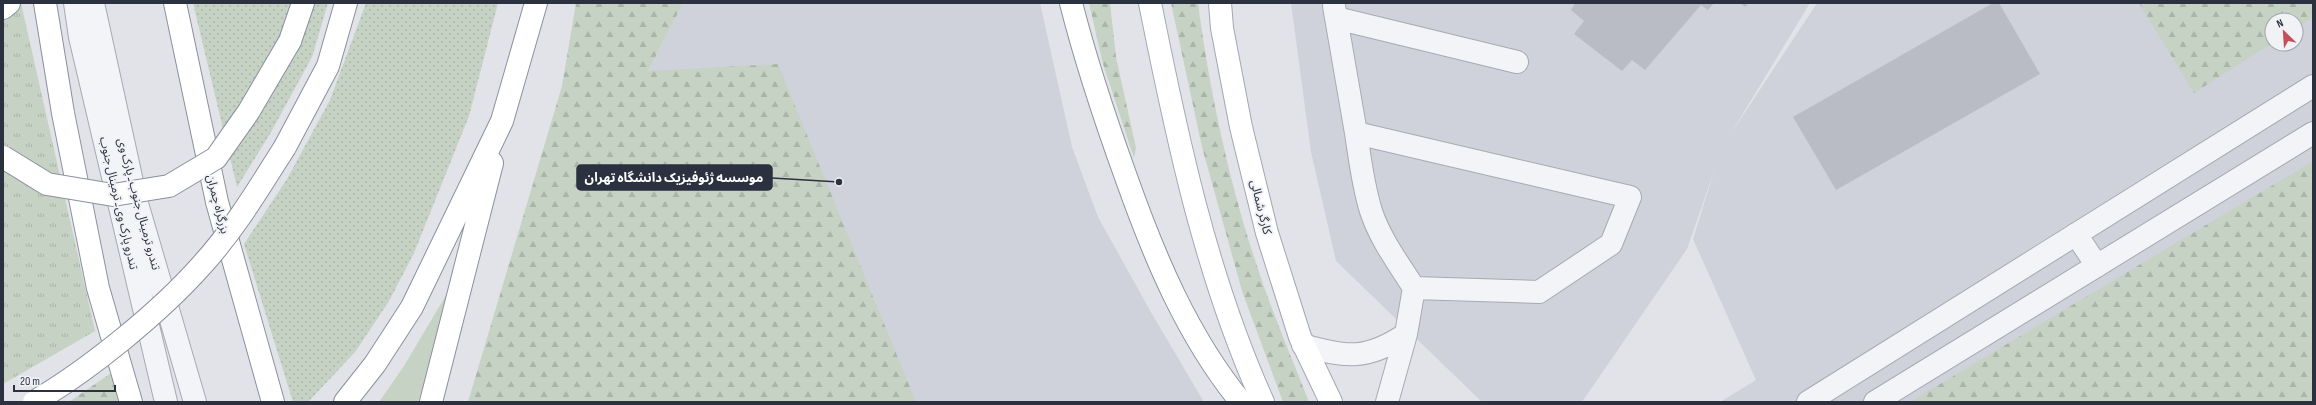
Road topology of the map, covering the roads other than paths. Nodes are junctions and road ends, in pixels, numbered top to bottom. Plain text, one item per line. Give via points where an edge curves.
1 (9, 3) edge
2 (45, 3) edge
3 (75, 3) edge
4 (93, 3) edge
5 (175, 3) edge
6 (303, 3) edge
7 (346, 3) edge
8 (1071, 3) edge
9 (1150, 3) edge
10 (1220, 3) edge
11 (535, 4) edge
12 (3, 8) edge
13 (1335, 11) edge
14 (1517, 62) dead end
15 (2313, 86) edge
16 (502, 121) junction
17 (1356, 133) junction
18 (2313, 133) edge
19 (3, 157) edge
20 (2076, 234) junction
21 (2097, 266) junction
22 (1414, 288) junction
23 (1406, 334) junction
24 (1304, 345) junction
25 (34, 402) edge
26 (131, 402) edge
27 (166, 402) edge
28 (195, 402) edge
29 (273, 402) edge
30 (345, 402) edge
31 (431, 402) edge
32 (1241, 402) edge
33 (1263, 402) edge
34 (1331, 402) edge
35 (1387, 402) edge
36 (1808, 402) edge
37 (1875, 402) edge

1 - 12 main road
2 - 26 main road via 62,113 98,288
3 - 27 lane, تندرو پارک وی ـ ترمینال جنوب via 82,45
4 - 28 lane, تندرو ترمینال جنوب ـ پارک وی via 136,200
5 - 29 main road, بزرگراه چمران via 217,202
6 - 19 main road, bridge via 290,42 249,111 216,158 169,186 112,195 48,184
7 - 25 main road, bridge via 328,66 285,147 233,228 201,267 159,307 112,347
8 - 32 main road via 1107,124 1137,209 1166,280 1189,327
9 - 33 main road via 1166,84 1208,252 1222,296
10 - 24 main road, کارگر شمالی via 1222,28 1241,127 1267,233
11 - 16 main road
13 - 14 lane
13 - 17 lane
15 - 20 lane
16 - 30 main road via 412,307 375,364
16 - 31 main road
17 - 22 lane via 1371,212 1382,236
17 - 22 lane via 1630,197 1611,244 1539,292
18 - 21 lane
20 - 21 lane
20 - 36 lane
21 - 37 lane
22 - 23 lane
23 - 24 lane via 1387,347 1364,354 1340,355
23 - 35 lane
24 - 34 main road, کارگر شمالی

